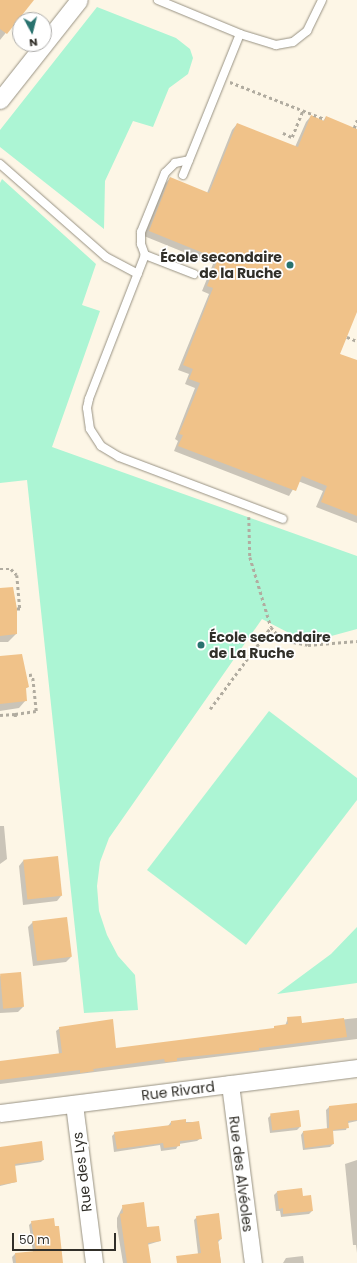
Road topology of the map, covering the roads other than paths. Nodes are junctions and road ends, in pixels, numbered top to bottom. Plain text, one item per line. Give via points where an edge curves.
1 (78, 0) edge
2 (158, 0) edge
3 (322, 0) edge
4 (240, 34) junction
5 (0, 100) edge
6 (189, 160) junction
7 (0, 164) edge
8 (183, 175) dead end
9 (145, 255) junction
10 (138, 274) junction
11 (194, 274) dead end
12 (283, 519) dead end
13 (357, 1068) edge
14 (230, 1084) junction
15 (74, 1104) junction
16 (0, 1113) edge
17 (94, 1263) edge
18 (253, 1263) edge

1 - 5 street
2 - 4 lane
3 - 4 lane via 310,28 293,42 276,45
4 - 6 lane
6 - 8 lane
6 - 9 lane via 175,163 165,173 141,232 141,244
7 - 10 lane via 106,257
9 - 10 lane
9 - 11 lane
10 - 12 lane via 89,399 87,413 90,428 101,446 118,458
13 - 14 street, Rue Rivard
14 - 15 street, Rue Rivard
14 - 18 street, Rue des Alvéoles
15 - 16 street, Rue Rivard
15 - 17 street, Rue des Lys

